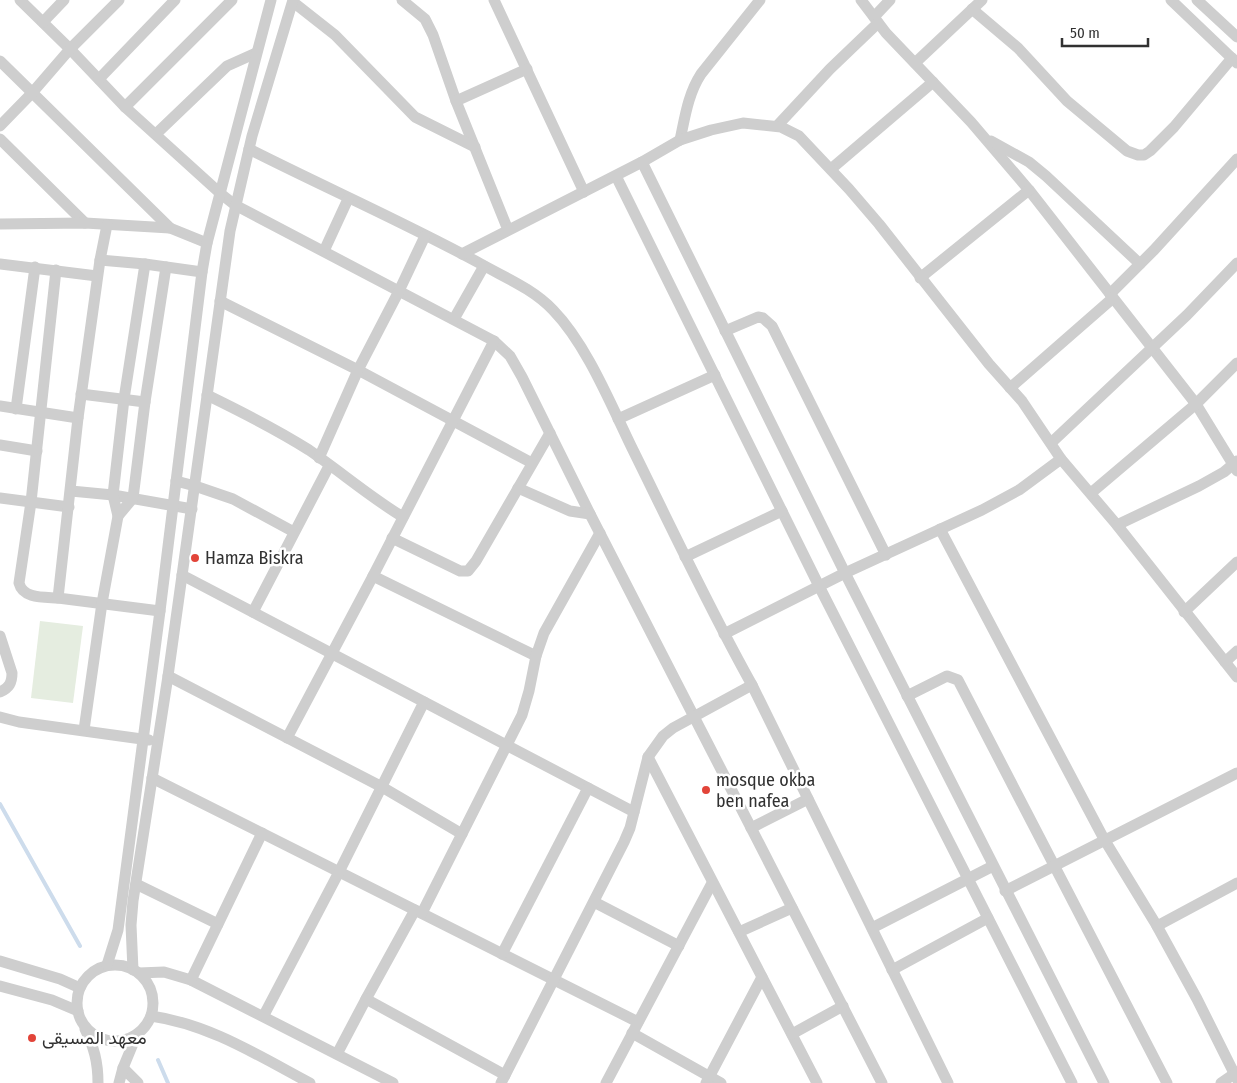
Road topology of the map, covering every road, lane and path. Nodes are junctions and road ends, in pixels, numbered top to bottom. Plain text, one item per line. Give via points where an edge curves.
1 (20, 0) edge
2 (64, 0) edge
3 (119, 0) edge
4 (175, 0) edge
5 (232, 0) edge
6 (270, 0) edge
7 (402, 0) edge
8 (494, 0) edge
9 (760, 0) edge
10 (861, 0) edge
11 (890, 0) edge
12 (982, 0) edge
13 (1171, 0) edge
14 (1196, 0) edge
15 (293, 1) edge
16 (972, 9) junction
17 (876, 20) junction
18 (43, 22) junction
19 (1237, 37) edge
20 (70, 49) junction
21 (256, 53) junction
22 (0, 61) edge
23 (1234, 61) edge
24 (915, 63) junction
25 (527, 69) junction
26 (99, 79) junction
27 (933, 82) junction
28 (32, 93) junction
29 (456, 101) junction
30 (125, 107) junction
31 (0, 126) edge
32 (777, 126) junction
33 (156, 134) junction
34 (985, 138) junction
35 (0, 139) edge
36 (680, 140) junction
37 (475, 147) junction
38 (249, 150) junction
39 (1237, 159) edge
40 (642, 162) junction
41 (831, 169) junction
42 (616, 176) junction
43 (1029, 190) junction
44 (584, 192) junction
45 (221, 194) junction
46 (348, 199) junction
47 (235, 204) junction
48 (0, 214) edge
49 (85, 223) junction
50 (5, 224) edge
51 (107, 225) junction
52 (170, 228) junction
53 (508, 230) junction
54 (425, 236) junction
55 (207, 242) junction
56 (324, 251) junction
57 (462, 254) junction
58 (100, 260) junction
59 (1237, 263) edge
60 (0, 264) edge
61 (145, 264) junction
62 (1140, 264) junction
63 (484, 266) junction
64 (36, 267) junction
65 (166, 267) junction
66 (56, 270) junction
67 (202, 272) junction
68 (97, 276) junction
69 (920, 278) junction
70 (399, 291) junction
71 (1112, 296) junction
72 (220, 301) junction
73 (454, 319) junction
74 (725, 331) junction
75 (494, 341) junction
76 (1152, 347) junction
77 (1237, 363) edge
78 (358, 370) junction
79 (715, 375) junction
80 (1010, 388) junction
81 (81, 394) junction
82 (207, 395) junction
83 (124, 399) junction
84 (145, 402) junction
85 (1196, 404) junction
86 (0, 406) edge
87 (16, 409) junction
88 (41, 412) junction
89 (78, 418) junction
90 (618, 419) junction
91 (453, 422) junction
92 (550, 433) junction
93 (1050, 443) junction
94 (0, 445) edge
95 (37, 451) junction
96 (319, 458) junction
97 (1061, 459) junction
98 (532, 463) junction
99 (1236, 465) edge
100 (329, 466) junction
101 (176, 481) junction
102 (195, 486) junction
103 (518, 488) junction
104 (71, 490) junction
105 (1091, 493) junction
106 (113, 495) junction
107 (0, 498) edge
108 (133, 498) junction
109 (31, 502) junction
110 (173, 506) junction
111 (69, 507) junction
112 (192, 509) junction
113 (782, 511) junction
114 (590, 514) junction
115 (118, 516) junction
116 (403, 517) junction
117 (1117, 525) junction
118 (940, 530) junction
119 (294, 532) junction
120 (600, 533) junction
121 (392, 538) junction
122 (886, 555) junction
123 (685, 557) junction
124 (1237, 562) edge
125 (845, 573) junction
126 (182, 576) junction
127 (373, 576) junction
128 (819, 586) junction
129 (58, 598) junction
130 (102, 603) junction
131 (160, 611) junction
132 (253, 612) junction
133 (1184, 612) junction
134 (724, 634) junction
135 (0, 636) edge
136 (1237, 651) edge
137 (332, 654) junction
138 (536, 656) junction
139 (1225, 662) junction
140 (168, 676) junction
141 (1237, 677) edge
142 (752, 685) junction
143 (0, 692) edge
144 (907, 696) junction
145 (424, 702) junction
146 (693, 716) junction
147 (0, 717) edge
148 (84, 730) junction
149 (287, 738) junction
150 (143, 739) junction
151 (158, 741) junction
152 (506, 745) junction
153 (648, 757) junction
154 (1237, 773) edge
155 (152, 778) junction
156 (382, 787) junction
157 (588, 788) junction
158 (808, 799) junction
159 (634, 812) junction
160 (751, 828) junction
161 (262, 833) junction
162 (462, 834) junction
163 (1104, 839) junction
164 (993, 866) junction
165 (1054, 866) junction
166 (339, 872) junction
167 (968, 879) junction
168 (712, 883) junction
169 (1237, 883) edge
170 (136, 884) junction
171 (1005, 891) junction
172 (594, 902) junction
173 (792, 908) junction
174 (418, 912) junction
175 (988, 918) junction
176 (218, 924) junction
177 (1157, 926) junction
178 (872, 928) junction
179 (739, 932) junction
180 (678, 946) junction
181 (502, 954) junction
182 (0, 961) edge
183 (107, 966) junction
184 (892, 970) junction
185 (136, 971) junction
186 (762, 977) junction
187 (191, 980) junction
188 (554, 980) junction
189 (0, 986) edge
190 (80, 988) junction
191 (366, 998) junction
192 (843, 1006) junction
193 (78, 1011) junction
194 (151, 1016) junction
195 (264, 1016) junction
196 (638, 1022) junction
197 (82, 1023) junction
198 (632, 1033) junction
199 (137, 1034) junction
200 (792, 1034) junction
201 (337, 1054) junction
202 (123, 1068) junction
203 (1236, 1075) edge
204 (503, 1079) edge
205 (707, 1080) edge
206 (812, 1080) edge
207 (98, 1083) edge
208 (119, 1083) edge
209 (138, 1083) edge
210 (310, 1083) edge
211 (393, 1083) edge
212 (606, 1083) edge
213 (721, 1083) edge
214 (882, 1083) edge
215 (948, 1083) edge
216 (1072, 1083) edge
217 (1104, 1083) edge
218 (1167, 1083) edge
219 (1221, 1083) edge

1 - 18 street
2 - 18 street
3 - 20 street
4 - 26 street
5 - 30 street
6 - 21 street
7 - 29 street via 425,19
8 - 25 street
9 - 36 street via 693,86
10 - 17 street
11 - 17 street
12 - 16 street
13 - 23 street
14 - 19 street
15 - 37 street via 334,35 415,117
15 - 38 street
16 - 23 street via 1018,48 1067,101 1127,151 1138,155 1150,151
16 - 24 street
17 - 24 street
17 - 32 street
18 - 20 street
20 - 26 street
20 - 28 street
21 - 33 street via 227,66
21 - 45 street
22 - 28 street
24 - 27 street
25 - 29 street
25 - 44 street
26 - 30 street
27 - 34 street
27 - 41 street
28 - 31 street
28 - 52 street
29 - 37 street
30 - 33 street
32 - 36 street via 743,123
32 - 41 street via 799,136
33 - 45 street
34 - 43 street
34 - 62 street via 1029,162
35 - 49 street
36 - 40 street
37 - 53 street
38 - 46 street
38 - 47 street
39 - 62 street
40 - 42 street
40 - 74 street
41 - 69 street
42 - 44 street
42 - 79 street
43 - 69 street
43 - 71 street
44 - 53 street
45 - 47 street
45 - 55 street
46 - 54 street
46 - 56 street
47 - 56 street
47 - 72 street
48 - 50 street
49 - 50 street
49 - 51 street
51 - 52 street
51 - 58 street
52 - 55 street
53 - 57 street
54 - 57 street
54 - 70 street
55 - 67 street
56 - 70 street
57 - 63 street
58 - 61 street
58 - 68 street
59 - 76 street
60 - 64 street
61 - 65 street
61 - 83 street
62 - 71 street
63 - 73 street
63 - 90 street via 531,292 552,309 579,343
64 - 66 street
64 - 87 street
65 - 67 street
65 - 84 street
66 - 68 street
66 - 88 street
67 - 101 street
68 - 81 street
69 - 80 street
70 - 73 street
70 - 78 street
71 - 76 street
71 - 80 street
72 - 78 street
72 - 82 street
73 - 75 street
74 - 122 street via 758,318 772,326
74 - 125 street
75 - 91 street
75 - 92 street via 518,368
76 - 85 street
76 - 93 street
77 - 85 street
78 - 91 street
78 - 96 street
79 - 90 street
79 - 113 street
80 - 93 street
81 - 83 street
81 - 89 street
82 - 96 street via 263,422
82 - 102 street
83 - 84 street
83 - 106 street
84 - 108 street
85 - 99 street
85 - 105 street
86 - 87 street
87 - 88 street
88 - 89 street
88 - 95 street
89 - 104 street
90 - 123 street
91 - 98 street
91 - 116 street
92 - 98 street
92 - 114 street
93 - 97 street
94 - 95 street
95 - 109 street
96 - 100 street
97 - 105 street
97 - 118 street via 1019,490
98 - 103 street
99 - 117 street
100 - 116 street
100 - 119 street
101 - 102 street
101 - 110 street
102 - 112 street
102 - 119 street via 233,499
103 - 114 street via 570,510
103 - 121 street via 468,571 460,571
104 - 106 street
104 - 111 street
105 - 117 street
106 - 108 street
106 - 115 street
107 - 109 street
108 - 110 street
108 - 115 street
109 - 111 street
109 - 129 street via 20,586 28,595
110 - 112 street
110 - 131 street
111 - 129 street
112 - 126 street
113 - 123 street
113 - 128 street
114 - 120 street
115 - 130 street
116 - 121 street
117 - 133 street
118 - 122 street
118 - 163 street
119 - 132 street
120 - 138 street via 544,633
120 - 146 street
121 - 127 street
122 - 125 street
123 - 134 street
124 - 133 street
125 - 128 street
125 - 144 street
126 - 132 street
126 - 140 street
127 - 137 street
127 - 138 street
128 - 134 street
128 - 167 street
129 - 130 street
130 - 131 street
130 - 148 street
131 - 150 street
132 - 137 street
133 - 139 street
134 - 142 street
135 - 143 street via 12,673 9,687
136 - 139 street
137 - 145 street
137 - 149 street
138 - 152 street via 526,703
139 - 141 street
140 - 149 street
140 - 151 street
142 - 146 street
142 - 158 street
144 - 164 street
144 - 165 street via 947,676 958,680
145 - 152 street
145 - 156 street
146 - 153 street via 663,736
146 - 160 street
147 - 148 street
148 - 150 street
149 - 156 street
150 - 151 street
150 - 183 street via 118,930
151 - 155 street
152 - 157 street
152 - 162 street
153 - 159 street
153 - 168 street
154 - 163 street
155 - 161 street
155 - 170 street
156 - 162 street
156 - 166 street
157 - 159 street
157 - 181 street
158 - 160 street
158 - 178 street
159 - 172 street via 624,842
160 - 173 street
161 - 166 street
161 - 176 street
162 - 174 street
163 - 165 street
163 - 177 street
164 - 167 street
164 - 171 street
165 - 171 street
165 - 218 street
166 - 174 street
166 - 195 street
167 - 175 street
167 - 178 street
168 - 179 street
168 - 180 street
169 - 177 street
170 - 176 street
170 - 185 street via 131,925
171 - 217 street
172 - 180 street
172 - 188 street
173 - 179 street
173 - 192 street
174 - 181 street
174 - 191 street
175 - 184 street
175 - 216 street
176 - 187 street
177 - 203 street
178 - 184 street
179 - 186 street
180 - 196 street
181 - 188 street
182 - 190 street
183 - 185 street via 118,965
183 - 190 street via 87,977
184 - 215 street
185 - 187 street via 164,972
185 - 194 street via 152,992
186 - 200 street
186 - 205 street
187 - 195 street
188 - 196 street
188 - 204 street
189 - 193 street via 52,1000
190 - 193 street
191 - 201 street
191 - 204 street
192 - 200 street
192 - 214 street
193 - 197 street
194 - 199 street
194 - 210 street via 175,1019 213,1033
195 - 201 street
196 - 198 street
197 - 199 street via 101,1039 126,1040
197 - 207 street via 97,1058
198 - 205 street
198 - 212 street
199 - 202 street
200 - 206 street
201 - 211 street
202 - 208 street
202 - 209 street
203 - 219 street
205 - 213 street

